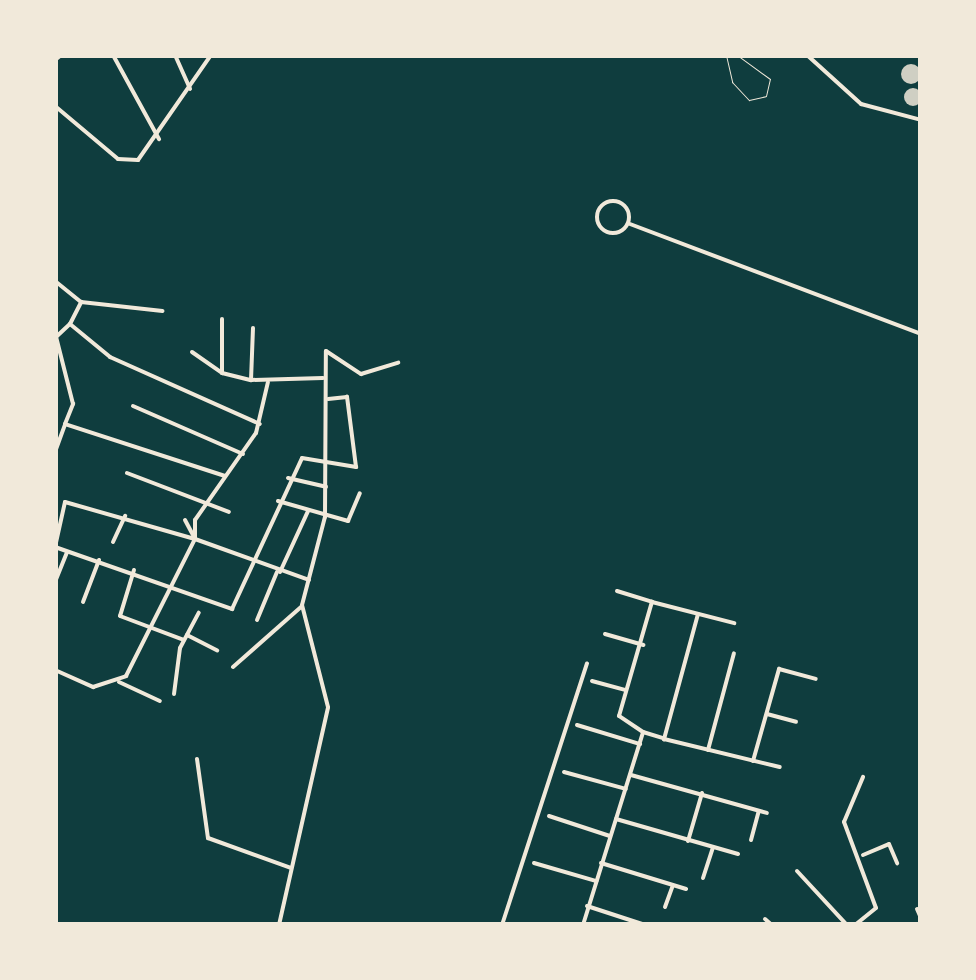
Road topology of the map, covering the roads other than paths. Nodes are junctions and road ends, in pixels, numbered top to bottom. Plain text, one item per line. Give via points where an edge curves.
1 (60, 55) edge
2 (114, 55) edge
3 (175, 55) edge
4 (211, 55) edge
5 (807, 55) edge
6 (55, 60) edge
7 (190, 88) junction
8 (55, 106) edge
9 (921, 120) edge
10 (159, 140) junction
11 (630, 224) junction
12 (55, 281) edge
13 (81, 302) junction
14 (164, 311) dead end
15 (222, 319) dead end
16 (70, 324) junction
17 (253, 328) dead end
18 (921, 334) edge
19 (55, 338) edge
20 (192, 352) dead end
21 (398, 363) dead end
22 (222, 373) junction
23 (324, 378) junction
24 (251, 380) junction
25 (268, 382) junction
26 (328, 399) junction
27 (134, 406) dead end
28 (65, 424) junction
29 (260, 424) junction
30 (55, 452) edge
31 (243, 454) junction
32 (329, 463) junction
33 (128, 472) dead end
34 (225, 476) junction
35 (288, 478) junction
36 (326, 488) junction
37 (360, 492) dead end
38 (210, 500) junction
39 (276, 500) junction
40 (308, 511) junction
41 (229, 512) dead end
42 (125, 516) junction
43 (326, 517) junction
44 (186, 520) dead end
45 (195, 539) junction
46 (113, 542) dead end
47 (55, 547) edge
48 (67, 552) junction
49 (100, 560) junction
50 (250, 564) junction
51 (134, 570) junction
52 (279, 572) junction
53 (308, 580) junction
54 (55, 582) edge
55 (168, 582) junction
56 (617, 590) dead end
57 (83, 602) dead end
58 (652, 602) junction
59 (302, 605) junction
60 (199, 614) dead end
61 (698, 614) junction
62 (257, 620) dead end
63 (734, 623) dead end
64 (150, 628) junction
65 (605, 634) dead end
66 (186, 638) junction
67 (643, 644) junction
68 (217, 650) dead end
69 (734, 653) dead end
70 (587, 662) dead end
71 (233, 666) dead end
72 (55, 670) edge
73 (816, 679) dead end
74 (592, 681) dead end
75 (120, 682) junction
76 (628, 690) junction
77 (174, 694) dead end
78 (160, 701) dead end
79 (766, 714) junction
80 (796, 722) dead end
81 (577, 725) dead end
82 (643, 732) junction
83 (664, 738) junction
84 (640, 744) junction
85 (708, 750) junction
86 (197, 758) dead end
87 (754, 761) junction
88 (780, 767) dead end
89 (564, 772) dead end
90 (632, 775) junction
91 (863, 777) dead end
92 (626, 789) junction
93 (702, 794) junction
94 (759, 811) junction
95 (767, 813) dead end
96 (548, 816) dead end
97 (616, 819) junction
98 (610, 836) junction
99 (752, 840) dead end
100 (688, 841) junction
101 (713, 848) junction
102 (738, 854) dead end
103 (863, 855) junction
104 (898, 862) dead end
105 (534, 863) dead end
106 (601, 863) junction
107 (291, 868) junction
108 (797, 871) dead end
109 (703, 878) dead end
110 (596, 880) junction
111 (673, 885) junction
112 (686, 889) dead end
113 (587, 906) junction
114 (665, 907) dead end
115 (918, 909) dead end
116 (765, 918) dead end
117 (921, 918) edge
118 (642, 924) edge
119 (279, 925) edge
120 (502, 925) edge
121 (583, 925) edge
122 (772, 925) edge
123 (847, 925) edge
124 (855, 925) edge

1 - 6 street
2 - 10 street
3 - 7 street
4 - 7 street
5 - 9 street via 860,104
7 - 10 street
8 - 10 street via 118,159 138,160
11 - 11 street via 617,202 597,213 610,233
11 - 18 street
12 - 13 street
13 - 14 street
13 - 16 street
15 - 22 street
16 - 19 street
16 - 29 street via 110,357
17 - 24 street
19 - 28 street via 70,381
20 - 22 street
21 - 23 street via 361,374 332,348
22 - 24 street
23 - 25 street
23 - 26 street
24 - 25 street
25 - 29 street
26 - 32 street
26 - 32 street via 347,397 359,447 353,470
27 - 31 street
28 - 30 street
28 - 34 street
29 - 31 street
31 - 34 street
32 - 35 street via 307,456
32 - 36 street
33 - 38 street
34 - 38 street
35 - 36 street
35 - 39 street
36 - 43 street
37 - 43 street via 348,521
38 - 41 street
38 - 45 street
39 - 40 street
39 - 50 street
40 - 43 street
40 - 52 street
42 - 45 street
42 - 46 street
42 - 47 street via 65,502
43 - 53 street
44 - 45 street
45 - 50 street
45 - 55 street
47 - 48 street
48 - 49 street
48 - 54 street
49 - 51 street
49 - 57 street
50 - 52 street
50 - 55 street via 232,609
51 - 55 street
51 - 64 street via 118,610
52 - 53 street
52 - 62 street
53 - 59 street
55 - 64 street
56 - 58 street
58 - 61 street
58 - 67 street
59 - 71 street
59 - 107 street via 328,707
60 - 66 street
61 - 63 street
61 - 83 street
64 - 66 street
64 - 75 street
65 - 67 street
66 - 68 street
66 - 77 street
67 - 76 street
69 - 85 street
70 - 120 street
72 - 75 street via 93,687
73 - 79 street via 779,668
74 - 76 street
75 - 78 street
76 - 82 street via 620,720
79 - 80 street
79 - 87 street
81 - 84 street
82 - 83 street
82 - 84 street
83 - 85 street
84 - 90 street
85 - 87 street
86 - 107 street via 208,838
87 - 88 street
89 - 92 street
90 - 92 street
90 - 93 street
91 - 103 street via 844,822
92 - 97 street
93 - 94 street
93 - 100 street
94 - 95 street
94 - 99 street
96 - 98 street
97 - 98 street
97 - 100 street
98 - 106 street
100 - 101 street
101 - 102 street
101 - 109 street
103 - 104 street via 887,844
103 - 124 street via 876,908
105 - 110 street
106 - 110 street
106 - 111 street
107 - 119 street
108 - 123 street
110 - 113 street
111 - 112 street
111 - 114 street
113 - 118 street
113 - 121 street
115 - 117 street
116 - 122 street

